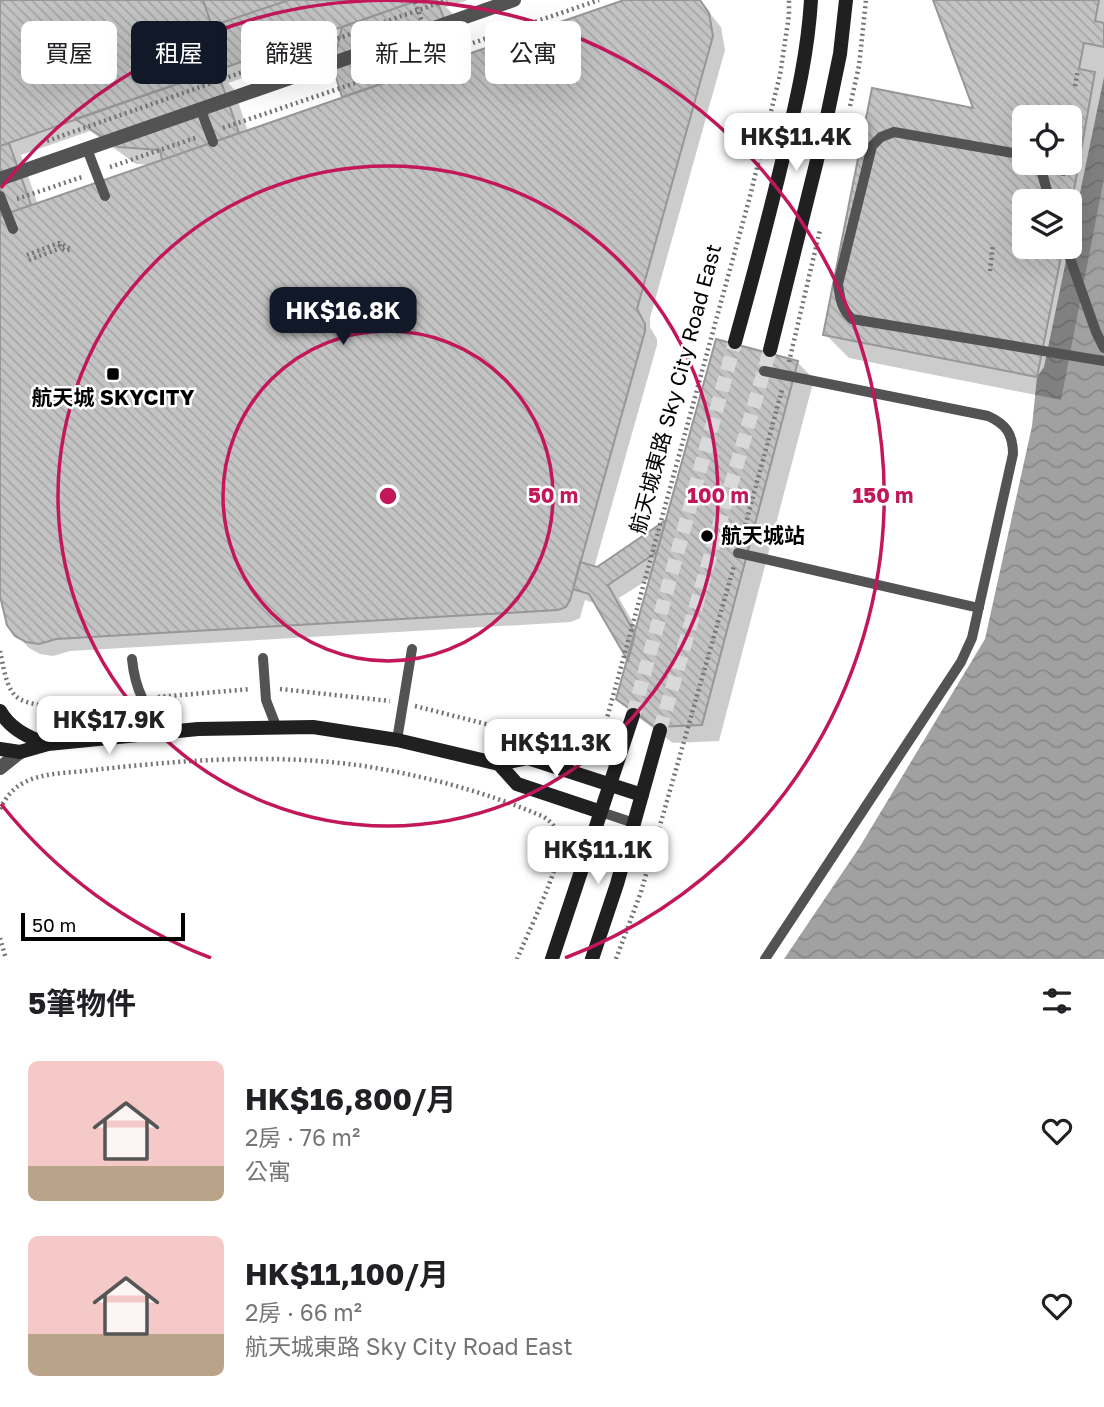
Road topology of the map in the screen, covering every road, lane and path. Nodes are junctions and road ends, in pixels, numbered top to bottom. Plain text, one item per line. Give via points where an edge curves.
1 (447, 0) edge
2 (514, 0) edge
3 (600, 0) edge
4 (789, 0) edge
5 (811, 0) edge
6 (846, 0) edge
7 (866, 0) edge
8 (415, 2) edge
9 (422, 21) edge
10 (1078, 70) dead end
11 (1075, 86) dead end
12 (200, 108) junction
13 (847, 118) dead end
14 (211, 138) junction
15 (40, 144) dead end
16 (87, 149) junction
17 (1012, 153) edge
18 (96, 172) junction
19 (0, 179) edge
20 (105, 196) dead end
21 (1, 200) edge
22 (822, 223) dead end
23 (13, 229) dead end
24 (993, 244) dead end
25 (60, 246) dead end
26 (27, 257) dead end
27 (1071, 259) edge
28 (990, 271) dead end
29 (736, 342) tunnel mouth
30 (1104, 348) edge
31 (769, 350) tunnel mouth
32 (1104, 361) edge
33 (764, 370) dead end
34 (786, 375) junction
35 (738, 553) junction
36 (979, 608) junction
37 (412, 649) dead end
38 (0, 651) edge
39 (263, 658) dead end
40 (132, 659) dead end
41 (264, 688) junction
42 (141, 698) junction
43 (404, 703) junction
44 (0, 711) edge
45 (633, 715) tunnel mouth
46 (276, 726) junction
47 (660, 730) tunnel mouth
48 (166, 732) junction
49 (397, 740) junction
50 (545, 743) dead end
51 (48, 744) junction
52 (557, 747) dead end
53 (0, 749) edge
54 (20, 752) junction
55 (499, 764) junction
56 (0, 768) edge
57 (610, 785) junction
58 (642, 795) junction
59 (0, 809) edge
60 (601, 812) junction
61 (634, 823) junction
62 (0, 938) edge
63 (6, 959) edge
64 (517, 959) edge
65 (552, 959) edge
66 (593, 959) edge
67 (616, 959) edge
68 (765, 959) edge

1 - 15 path
2 - 12 street
3 - 14 path
4 - 52 path, 航天城東路 Sky City Road East via 780,75 747,208 607,718 591,748 579,752
5 - 29 street via 801,81
6 - 31 street via 823,136
7 - 13 path via 859,66
8 - 9 path, bridge
10 - 11 path
12 - 14 lane
12 - 16 street
14 - 18 path
16 - 18 lane
16 - 19 street
17 - 32 lane via 894,132 881,137 872,146 838,284 845,312 852,319
18 - 20 lane
18 - 21 path
21 - 23 lane
22 - 34 path
24 - 28 path
25 - 26 path
27 - 30 lane
33 - 34 lane
34 - 35 path
34 - 36 lane via 988,416 1009,430 1013,454
35 - 36 lane
35 - 67 path via 685,744
36 - 68 lane via 961,662
37 - 43 lane
38 - 42 path via 11,691 24,702 46,705
39 - 41 lane
40 - 42 lane
41 - 42 path
41 - 43 path
41 - 46 lane
42 - 48 lane
43 - 49 lane
43 - 50 path
44 - 51 street via 22,734
45 - 57 street
46 - 48 street
46 - 49 street
47 - 58 street
48 - 51 street
49 - 55 street
51 - 54 street
53 - 54 street
54 - 56 street
55 - 57 street via 528,758
55 - 60 street via 517,784
57 - 58 street
57 - 60 street
58 - 61 street
59 - 64 path via 7,796 27,780 124,766 226,760 319,761 412,776 498,799 544,817 559,836 559,855
60 - 61 lane
60 - 65 street
61 - 66 street
62 - 63 path

